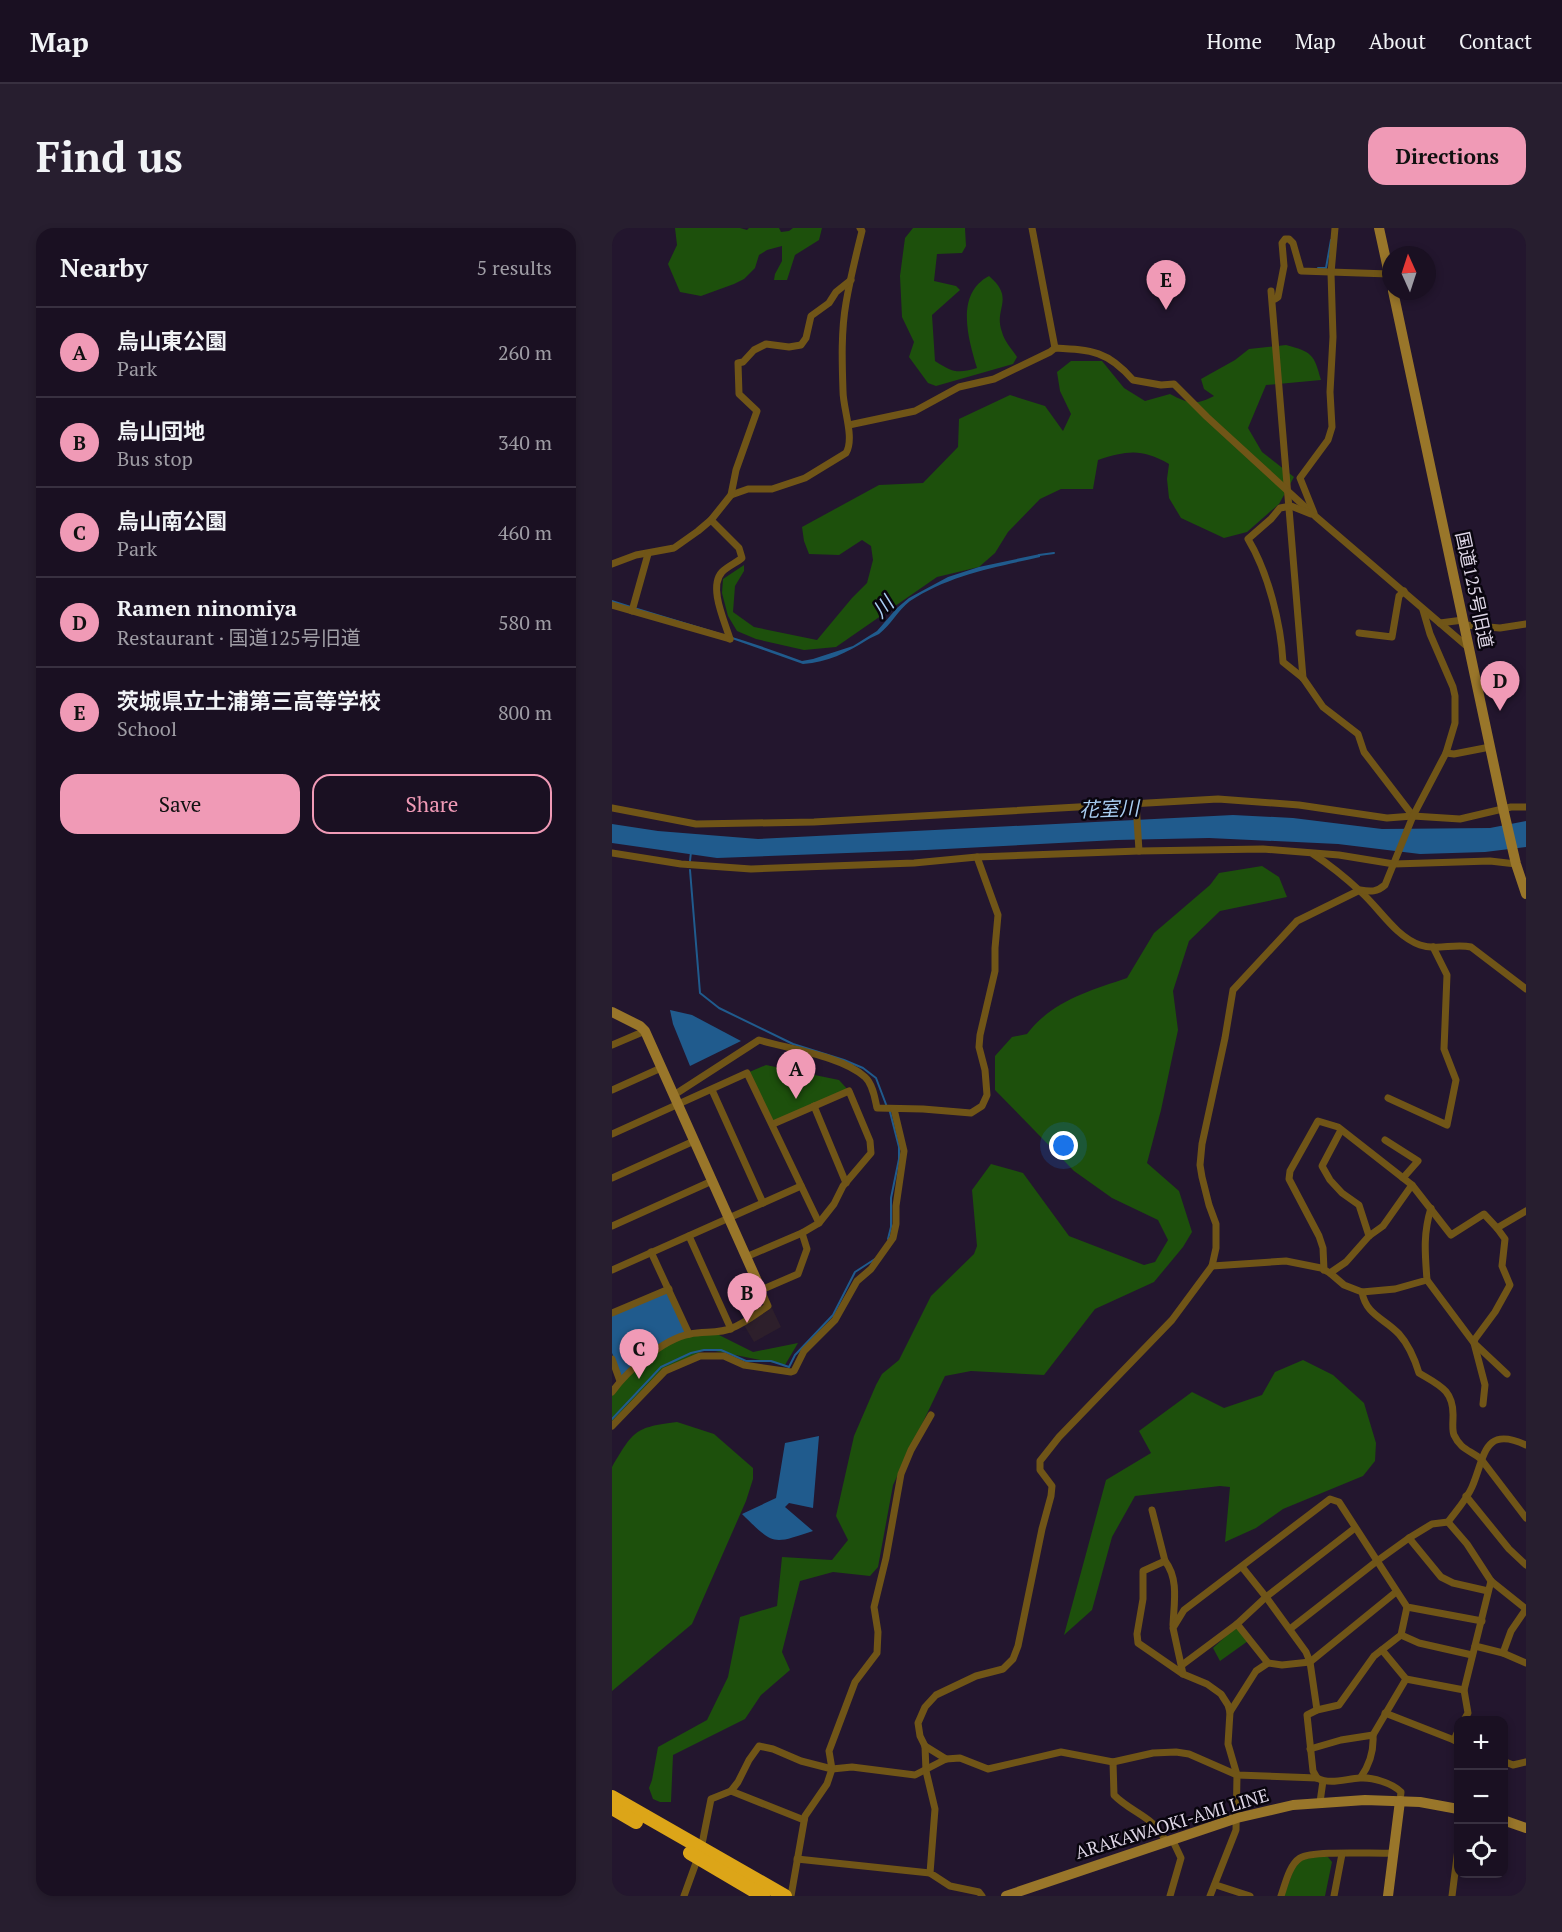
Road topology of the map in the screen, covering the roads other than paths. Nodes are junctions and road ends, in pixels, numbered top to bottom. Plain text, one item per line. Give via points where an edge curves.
1 (860, 228) edge
2 (1032, 228) edge
3 (1335, 228) edge
4 (1379, 228) edge
5 (1383, 246) edge
6 (1331, 273) junction
7 (1382, 278) edge
8 (851, 280) junction
9 (1271, 291) dead end
10 (1275, 299) dead end
11 (1395, 300) edge
12 (1055, 348) junction
13 (849, 425) junction
14 (1287, 489) junction
15 (731, 495) junction
16 (1288, 507) junction
17 (1315, 516) junction
18 (711, 519) junction
19 (648, 554) junction
20 (612, 564) edge
21 (1404, 591) junction
22 (612, 605) edge
23 (1423, 610) junction
24 (632, 611) junction
25 (1440, 623) junction
26 (1464, 623) junction
27 (1526, 624) edge
28 (1359, 633) dead end
29 (1469, 648) junction
30 (1303, 678) junction
31 (1490, 747) junction
32 (1446, 753) junction
33 (1137, 803) junction
34 (612, 807) edge
35 (1526, 807) edge
36 (1504, 812) junction
37 (1412, 819) junction
38 (1138, 851) junction
39 (1311, 852) junction
40 (612, 853) edge
41 (977, 857) junction
42 (1396, 860) junction
43 (1515, 860) junction
44 (1360, 890) junction
45 (1526, 894) edge
46 (1433, 947) junction
47 (1526, 989) edge
48 (612, 1012) edge
49 (645, 1031) junction
50 (612, 1045) edge
51 (661, 1068) junction
52 (612, 1090) edge
53 (712, 1090) junction
54 (1388, 1098) dead end
55 (676, 1100) junction
56 (813, 1107) junction
57 (894, 1109) junction
58 (773, 1124) junction
59 (1341, 1130) junction
60 (612, 1134) edge
61 (1386, 1140) dead end
62 (694, 1141) junction
63 (612, 1178) edge
64 (1403, 1178) junction
65 (712, 1181) junction
66 (846, 1183) junction
67 (1413, 1185) junction
68 (801, 1186) junction
69 (763, 1203) junction
70 (1431, 1208) junction
71 (1526, 1211) edge
72 (729, 1218) junction
73 (819, 1223) junction
74 (612, 1226) edge
75 (1497, 1228) junction
76 (802, 1233) junction
77 (690, 1236) junction
78 (1369, 1236) junction
79 (651, 1252) junction
80 (746, 1257) junction
81 (1212, 1266) junction
82 (612, 1269) edge
83 (1327, 1272) junction
84 (1427, 1280) junction
85 (669, 1289) junction
86 (761, 1290) junction
87 (1362, 1292) junction
88 (612, 1313) edge
89 (731, 1329) junction
90 (689, 1334) junction
91 (1474, 1343) junction
92 (612, 1359) edge
93 (1507, 1374) dead end
94 (620, 1381) junction
95 (612, 1392) edge
96 (1483, 1404) dead end
97 (931, 1415) dead end
98 (612, 1426) edge
99 (1526, 1444) edge
100 (1481, 1460) junction
101 (1466, 1496) junction
102 (1152, 1510) dead end
103 (1526, 1518) edge
104 (1448, 1522) junction
105 (1354, 1528) junction
106 (1409, 1538) junction
107 (1165, 1561) junction
108 (1377, 1561) junction
109 (1526, 1565) edge
110 (1242, 1567) junction
111 (1491, 1581) junction
112 (1396, 1592) junction
113 (1488, 1592) junction
114 (1266, 1597) junction
115 (1407, 1607) junction
116 (1526, 1609) edge
117 (1482, 1621) junction
118 (1237, 1624) junction
119 (1173, 1628) junction
120 (1290, 1629) junction
121 (1401, 1635) junction
122 (1475, 1646) junction
123 (1382, 1650) junction
124 (1503, 1653) junction
125 (1472, 1655) junction
126 (1310, 1662) junction
127 (1269, 1664) junction
128 (1526, 1664) edge
129 (1182, 1665) junction
130 (1183, 1674) junction
131 (1406, 1679) junction
132 (1464, 1690) junction
133 (1317, 1710) junction
134 (1230, 1712) junction
135 (1385, 1713) junction
136 (1466, 1716) edge
137 (1373, 1735) junction
138 (1454, 1740) edge
139 (925, 1746) junction
140 (1310, 1749) junction
141 (946, 1759) junction
142 (1113, 1762) junction
143 (1526, 1762) edge
144 (1508, 1763) edge
145 (832, 1769) junction
146 (926, 1771) junction
147 (1237, 1775) junction
148 (1361, 1777) junction
149 (1320, 1779) junction
150 (731, 1791) junction
151 (612, 1797) edge
152 (1400, 1801) junction
153 (1320, 1802) junction
154 (612, 1808) edge
155 (1454, 1808) edge
156 (1237, 1818) junction
157 (804, 1820) junction
158 (1508, 1822) edge
159 (1526, 1827) edge
160 (1169, 1840) junction
161 (699, 1853) junction
162 (1342, 1854) junction
163 (1393, 1854) junction
164 (797, 1859) junction
165 (930, 1873) junction
166 (1454, 1878) edge
167 (1215, 1885) junction
168 (1009, 1895) edge
169 (684, 1896) edge
170 (763, 1896) edge
171 (785, 1896) edge
172 (791, 1896) edge
173 (982, 1896) edge
174 (1170, 1896) edge
175 (1210, 1896) edge
176 (1250, 1896) edge
177 (1281, 1896) edge
178 (1334, 1896) edge
179 (1388, 1896) edge
180 (1452, 1896) edge

1 - 8 street
2 - 12 street
3 - 6 street
4 - 5 street
6 - 7 street
6 - 10 street via 1301,272 1293,243 1285,238 1284,266
6 - 17 street via 1332,427 1328,440 1300,478
8 - 13 street via 845,306 842,364
8 - 15 street via 811,316 801,345 766,344 738,363 739,394 757,411
9 - 14 street
11 - 26 street, 国道125号旧道
12 - 13 street via 994,379 959,387 915,411
12 - 14 street via 1102,353 1133,380 1174,384
13 - 15 street via 850,447 846,453 805,478 772,489 748,489
14 - 16 street
14 - 17 street
15 - 18 street
16 - 17 street
16 - 30 street
16 - 30 street via 1280,508 1248,539 1260,558 1281,636 1283,662
17 - 21 street
18 - 19 street via 674,548
18 - 24 street via 742,554 716,583 730,639
19 - 20 street
19 - 24 street
21 - 23 street
21 - 28 street via 1398,596 1392,637
22 - 24 street
23 - 25 street
23 - 32 street via 1455,696 1455,723
25 - 26 street
25 - 29 street
26 - 27 street via 1500,628
26 - 29 street, 国道125号旧道
29 - 31 street, 国道125号旧道
30 - 37 street via 1323,707 1358,734 1364,752
31 - 32 street
31 - 36 street, 国道125号旧道
32 - 37 street
33 - 34 street via 717,824 696,824
33 - 37 street via 1218,798
33 - 38 street
35 - 36 street
36 - 37 street via 1460,819
36 - 43 street, 国道125号旧道
37 - 42 street
38 - 39 street
38 - 41 street
39 - 42 street
39 - 44 street
40 - 41 street via 681,864 751,869
41 - 57 street via 998,915 995,971 979,1047 987,1095 982,1106 972,1113
42 - 43 street
42 - 44 street via 1385,885 1371,892
43 - 45 street, 国道125号旧道
44 - 46 street via 1402,936
44 - 81 street via 1297,921 1233,990 1200,1165 1216,1224
46 - 47 street via 1471,947
46 - 54 street via 1447,975 1444,1049 1456,1080 1447,1125
48 - 49 street
49 - 50 street
49 - 51 street
51 - 52 street
51 - 55 street
53 - 55 street
53 - 58 street via 747,1073
53 - 69 street
55 - 57 street via 759,1040 840,1062 867,1078 877,1108
55 - 60 street
55 - 62 street
56 - 58 street
56 - 66 street
56 - 66 street via 849,1091 870,1141 871,1153
57 - 98 street via 904,1151 893,1238 872,1269 857,1281 835,1320 804,1352 794,1371 744,1365 724,1356 700,1356 665,1371
58 - 68 street
59 - 64 street
59 - 78 street via 1322,1166 1342,1193 1359,1205
59 - 83 street via 1318,1121 1289,1179 1319,1236
61 - 64 street via 1418,1161
62 - 63 street
62 - 65 street
64 - 67 street
65 - 72 street
65 - 74 street
66 - 73 street
67 - 70 street
67 - 78 street via 1383,1226
68 - 69 street
68 - 73 street
69 - 72 street
70 - 75 street via 1451,1234 1484,1214
70 - 84 street via 1424,1245
71 - 75 street
72 - 77 street
72 - 80 street
73 - 76 street
75 - 91 street via 1505,1239 1502,1266 1510,1285
76 - 80 street
76 - 86 street via 807,1249 798,1274
77 - 79 street
77 - 89 street
78 - 83 street via 1346,1262
79 - 82 street
79 - 85 street
80 - 86 street
81 - 83 street via 1286,1261
81 - 139 street via 1172,1320 1040,1461 1040,1470 1052,1486 1051,1496 1013,1659 1002,1669 976,1676 936,1695 918,1723
83 - 87 street
84 - 87 street via 1395,1289
84 - 91 street
85 - 88 street
85 - 90 street
86 - 89 street via 768,1306
87 - 100 street via 1369,1311 1401,1336 1419,1373 1451,1397 1453,1434 1464,1450
89 - 90 street
90 - 94 street via 649,1356
91 - 93 street
91 - 96 street via 1485,1385
92 - 94 street
94 - 95 street
97 - 145 street via 901,1473 874,1607 877,1653 855,1682 830,1751
99 - 100 street via 1503,1437 1494,1440
100 - 101 street
100 - 103 street
101 - 104 street
101 - 109 street
102 - 107 street
104 - 106 street via 1432,1524
104 - 111 street
105 - 108 street
105 - 110 street via 1339,1502 1330,1499
105 - 114 street
106 - 108 street
106 - 113 street via 1441,1577
107 - 119 street via 1174,1583
107 - 130 street via 1143,1571 1138,1643
108 - 112 street
108 - 120 street
110 - 114 street
110 - 119 street via 1184,1610
111 - 113 street
111 - 116 street
112 - 115 street
112 - 126 street
113 - 117 street
114 - 118 street
114 - 120 street
115 - 117 street
115 - 121 street
116 - 124 street via 1511,1631
117 - 122 street
118 - 127 street
118 - 129 street
119 - 129 street
120 - 126 street
121 - 123 street
121 - 125 street
122 - 124 street
122 - 125 street
123 - 131 street
123 - 133 street via 1340,1705
124 - 128 street
125 - 132 street
126 - 127 street
126 - 133 street
127 - 134 street via 1256,1671
129 - 130 street
130 - 134 street via 1221,1694
131 - 132 street
131 - 135 street
132 - 136 street
133 - 140 street via 1308,1716
134 - 147 street via 1227,1744
135 - 137 street
135 - 138 street
137 - 140 street
137 - 148 street via 1369,1766
139 - 141 street
139 - 146 street
140 - 149 street via 1313,1771
141 - 142 street via 960,1758 988,1769 1061,1752
141 - 146 street
142 - 147 street via 1176,1752
142 - 160 street via 1114,1795 1155,1824
143 - 144 street
145 - 146 street via 852,1767 915,1775
145 - 150 street via 759,1746
145 - 157 street
146 - 165 street via 935,1809
147 - 149 street
147 - 156 street
148 - 149 street
148 - 152 street via 1396,1787 1401,1792
149 - 153 street
150 - 157 street
150 - 161 street via 711,1799
151 - 161 highway
152 - 153 street, ARAKAWAOKI-AMI LINE
152 - 155 street, ARAKAWAOKI-AMI LINE
152 - 163 street
153 - 156 street, ARAKAWAOKI-AMI LINE
154 - 161 highway
156 - 160 street, ARAKAWAOKI-AMI LINE
156 - 167 street
157 - 164 street
158 - 159 street
160 - 168 street, ARAKAWAOKI-AMI LINE
160 - 174 street via 1181,1858
161 - 169 street
161 - 170 highway
161 - 171 highway
162 - 163 street
162 - 177 street via 1300,1858
162 - 178 street
163 - 179 street
164 - 165 street
164 - 172 street
165 - 173 street via 950,1886 980,1892
166 - 180 street
167 - 175 street
167 - 176 street

